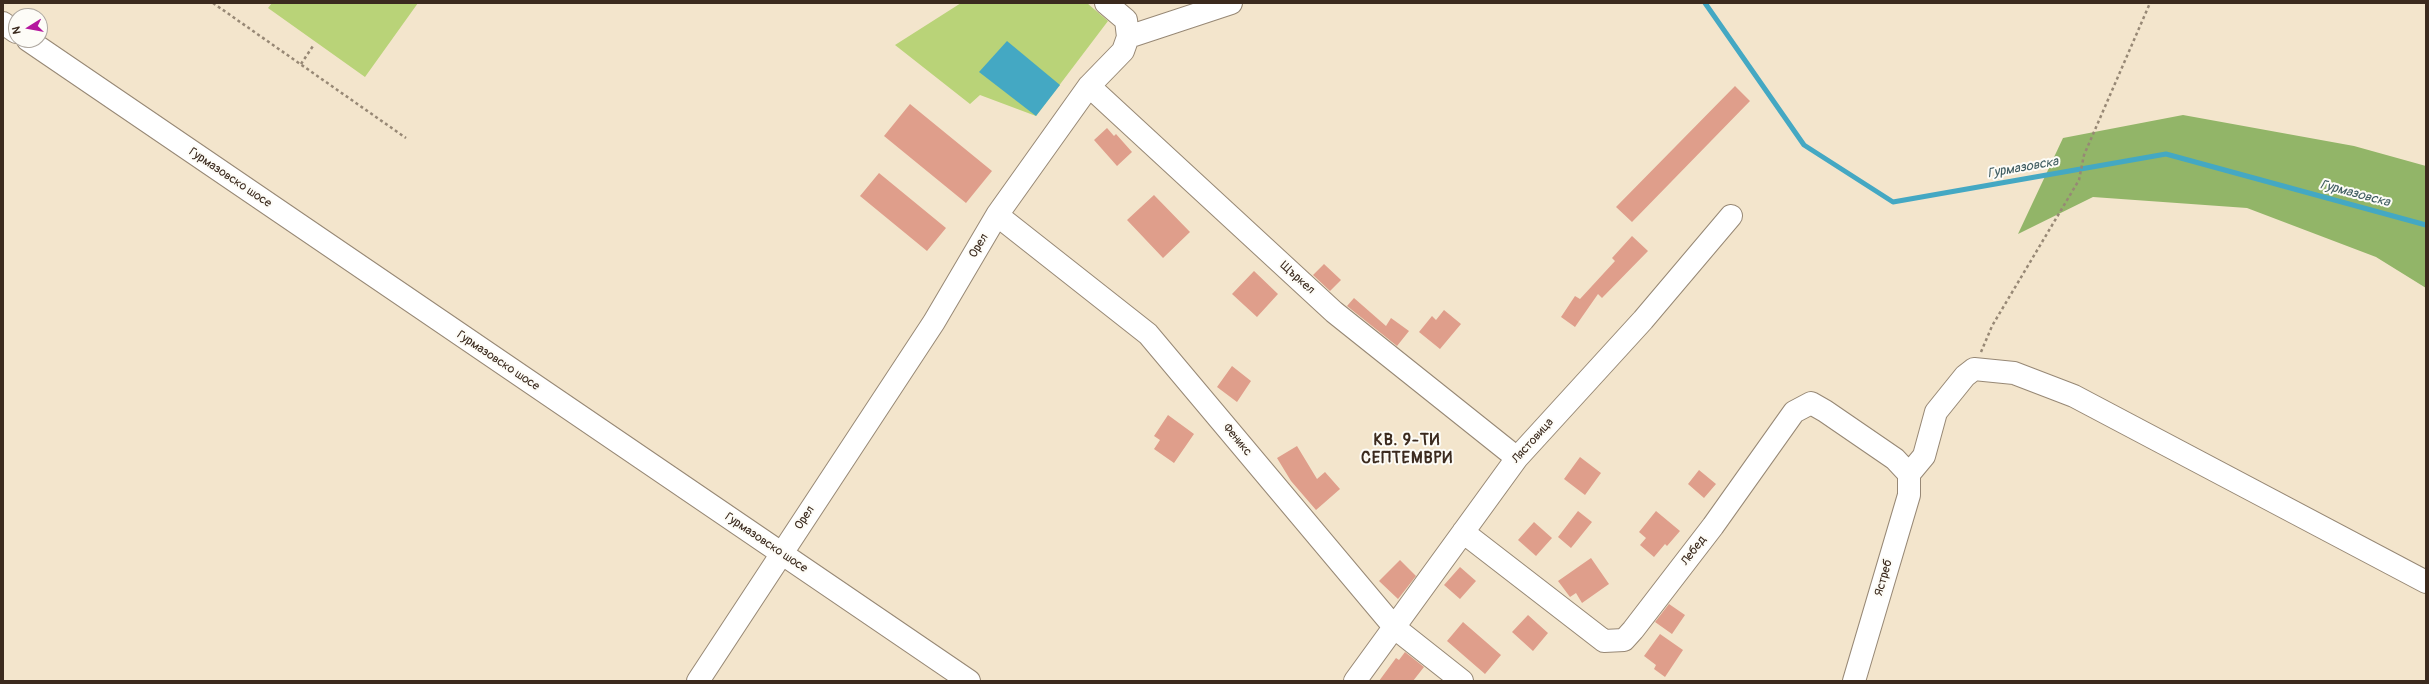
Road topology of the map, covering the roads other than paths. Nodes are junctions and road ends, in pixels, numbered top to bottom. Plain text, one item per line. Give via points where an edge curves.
1 (1106, 3) edge
2 (1231, 3) edge
3 (1128, 37) junction
4 (40, 48) edge
5 (1089, 86) junction
6 (997, 215) junction
7 (1731, 216) dead end
8 (1517, 458) junction
9 (1909, 474) junction
10 (1462, 532) junction
11 (782, 553) junction
12 (2426, 582) edge
13 (1395, 628) junction
14 (698, 681) edge
15 (969, 681) edge
16 (1355, 681) edge
17 (1462, 681) edge
18 (1854, 681) edge

1 - 3 street via 1126,20
2 - 3 street
3 - 5 street, Орел via 1123,51
4 - 11 street, Гурмазовско шосе
5 - 6 street, Орел
5 - 8 street, Щъркел via 1334,312
6 - 11 street, Орел via 934,322
6 - 13 street, Феникс via 1148,334
7 - 8 street, Лястовица via 1643,320
8 - 10 street, Лястовица
9 - 10 street, Лебед via 1895,459 1825,411 1810,403 1794,412 1713,526 1624,640 1604,641
9 - 12 street via 1924,456 1936,412 1956,386 1974,369 2014,373 2074,396
9 - 18 street, Ястреб via 1909,495
10 - 13 street, Лястовица
11 - 14 street, Орел
11 - 15 street, Гурмазовско шосе
13 - 16 street, Лястовица
13 - 17 street, Феникс

